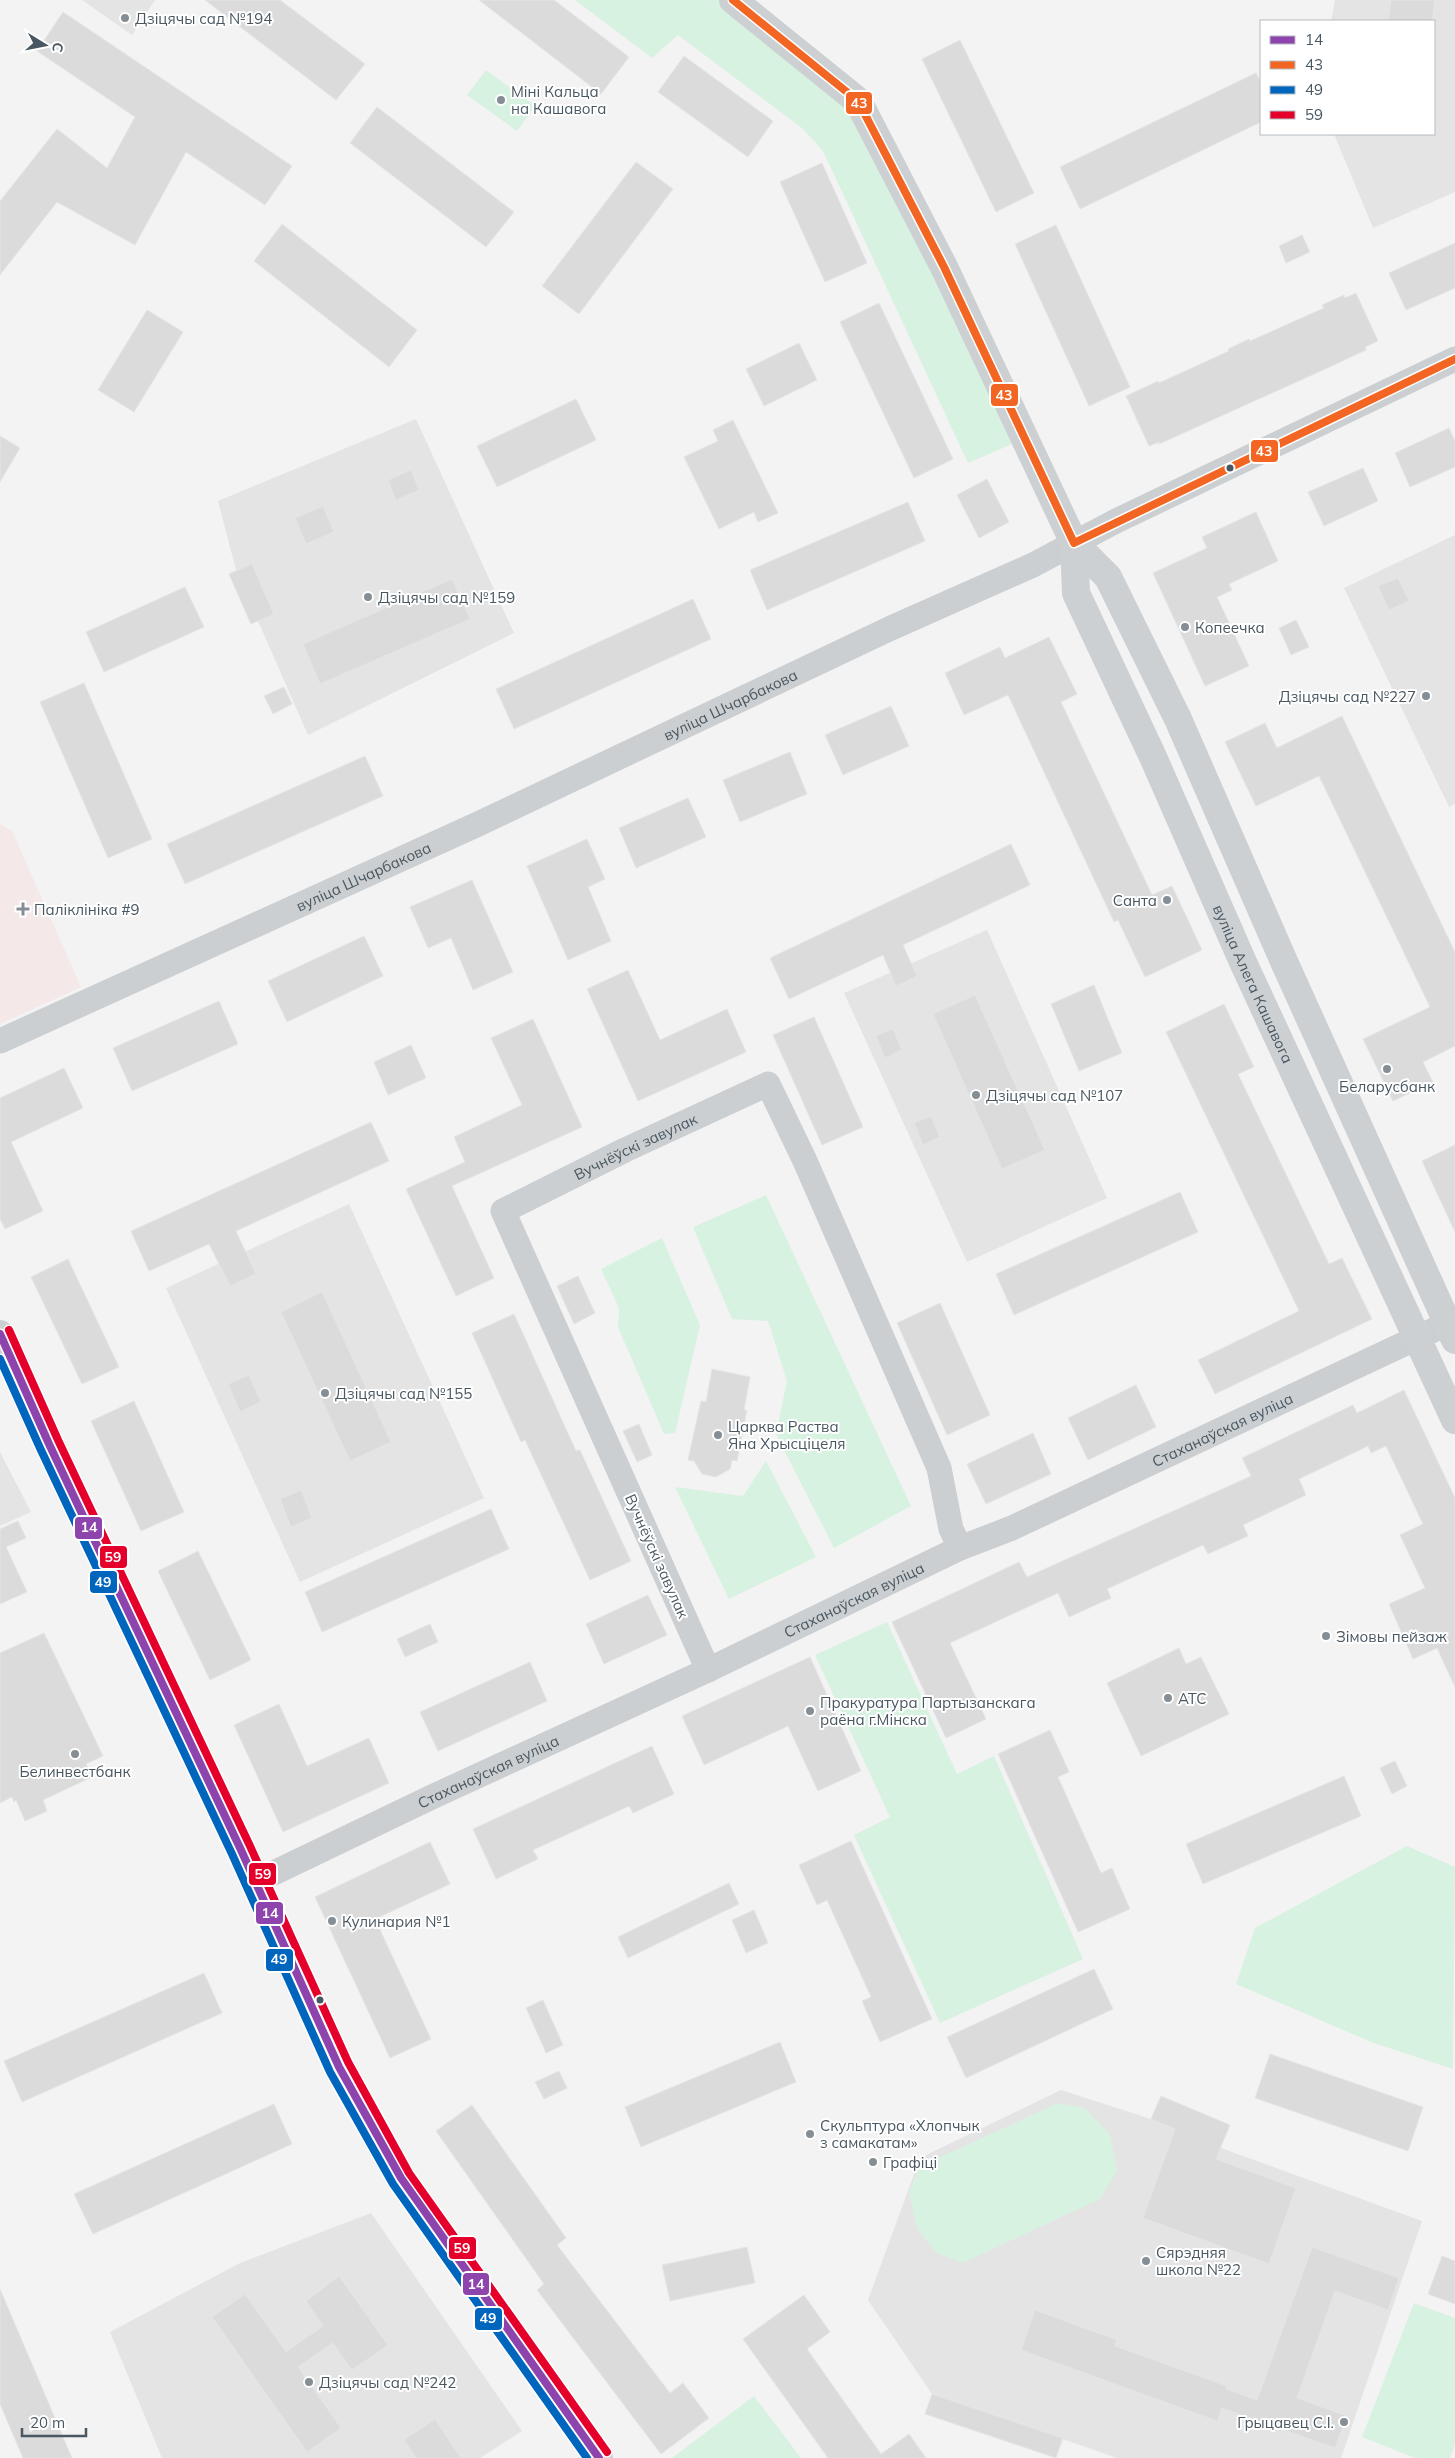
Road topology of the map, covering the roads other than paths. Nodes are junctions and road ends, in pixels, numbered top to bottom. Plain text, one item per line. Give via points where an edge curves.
1 (733, 0) edge
2 (1455, 360) edge
3 (1074, 543) junction
4 (0, 1041) edge
5 (1452, 1328) edge
6 (0, 1334) edge
7 (1417, 1339) junction
8 (1455, 1420) edge
9 (960, 1548) junction
10 (708, 1670) junction
11 (255, 1882) junction
12 (599, 2458) edge

1 - 3 main road, вуліца Алега Кашавога via 858,101 944,267
2 - 3 street, вуліца Шчарбакова
3 - 4 street, вуліца Шчарбакова via 476,826
3 - 5 main road, вуліца Алега Кашавога via 1108,577 1178,719
3 - 7 main road, вуліца Алега Кашавога via 1076,593
5 - 7 street, Стаханаўская вуліца
6 - 11 street
7 - 8 main road, вуліца Алега Кашавога
7 - 9 street, Стаханаўская вуліца via 1012,1528
9 - 10 street, Стаханаўская вуліца
9 - 10 street, Вучнёўскі завулак via 951,1529 939,1468 768,1084 625,1150 503,1211
10 - 11 street, Стаханаўская вуліца
11 - 12 street via 339,2068 401,2178

